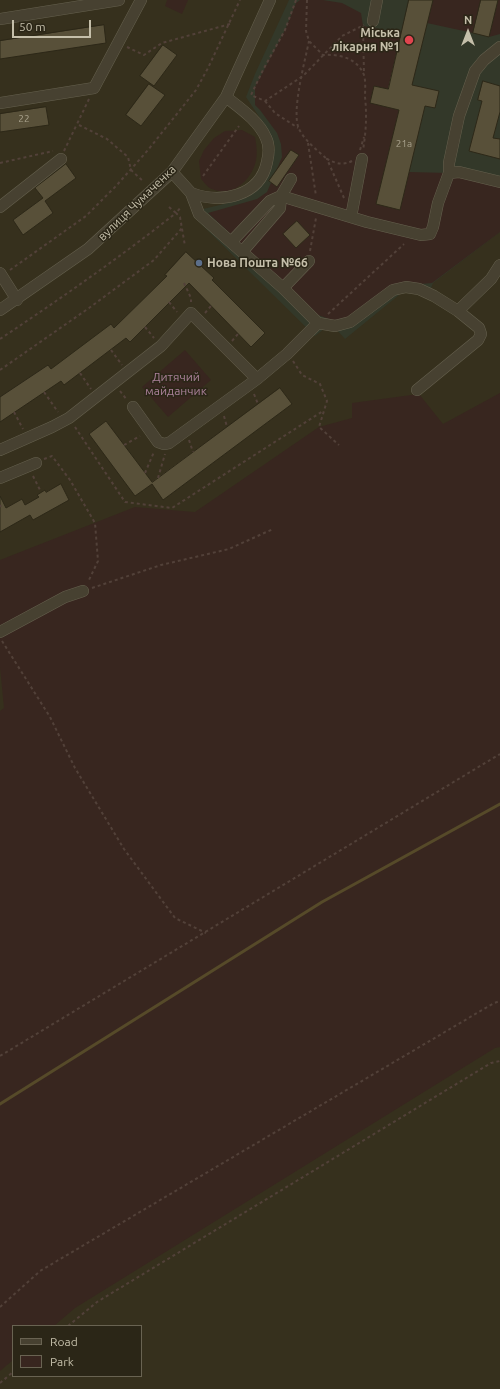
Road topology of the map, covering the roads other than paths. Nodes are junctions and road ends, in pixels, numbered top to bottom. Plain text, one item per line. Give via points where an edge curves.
1 (119, 0) edge
2 (141, 0) edge
3 (270, 0) edge
4 (377, 0) edge
5 (0, 18) edge
6 (368, 23) road end
7 (500, 47) edge
8 (226, 97) junction
9 (0, 103) edge
10 (60, 159) road end
11 (357, 159) road end
12 (172, 172) junction
13 (449, 173) junction
14 (290, 179) dead end
15 (500, 182) edge
16 (191, 193) junction
17 (281, 196) junction
18 (0, 207) edge
19 (351, 217) junction
20 (231, 242) junction
21 (242, 252) junction
22 (309, 260) dead end
23 (500, 265) edge
24 (1, 275) edge
25 (283, 288) junction
26 (17, 300) junction
27 (0, 310) edge
28 (458, 311) junction
29 (318, 323) junction
30 (257, 379) junction
31 (417, 390) dead end
32 (132, 407) road end
33 (0, 450) edge
34 (32, 465) road end
35 (0, 478) edge
36 (83, 591) road end
37 (0, 632) edge

1 - 5 street
2 - 9 street via 94,88
3 - 8 street, вулиця Чумаченка
4 - 6 street
7 - 13 street via 474,71 459,116
8 - 12 street, вулиця Чумаченка
8 - 16 street via 258,125 266,138 269,152 265,172 259,181 236,196 221,199
10 - 18 street
11 - 19 street
12 - 16 street
12 - 26 street, вулиця Чумаченка via 88,249
13 - 15 street via 459,172
13 - 19 street via 430,234 421,235
14 - 17 street
16 - 20 street via 199,214
17 - 19 street
17 - 20 street via 270,201
17 - 21 street via 280,208
20 - 21 street
21 - 25 street
22 - 25 street
23 - 28 street via 491,280
24 - 26 street
25 - 29 street
26 - 27 street, вулиця Чумаченка
28 - 29 street via 434,296 406,286 393,290 350,322 335,326
28 - 31 street via 479,328 481,334 478,340
29 - 30 street
30 - 32 street via 164,442 150,430
30 - 33 street via 191,313 161,346 97,397 66,419
34 - 35 street
36 - 37 street via 65,597

